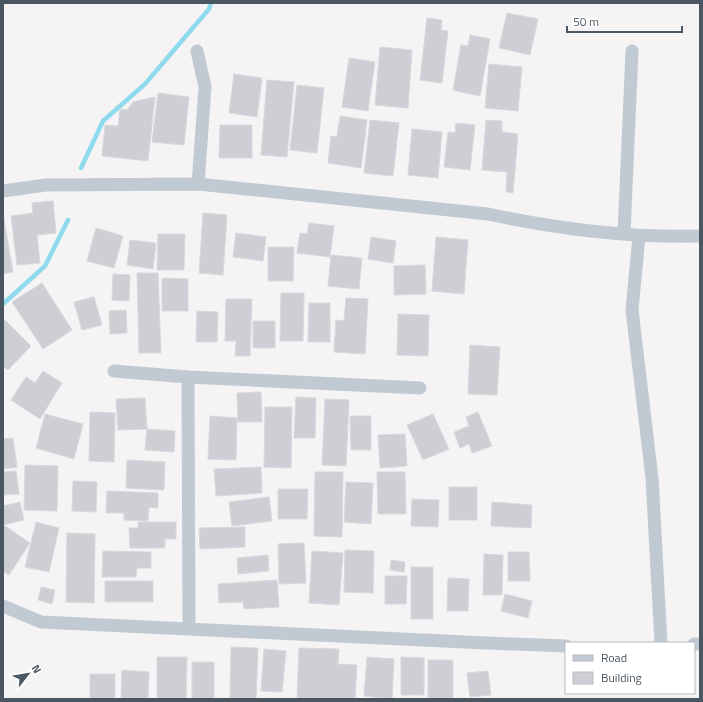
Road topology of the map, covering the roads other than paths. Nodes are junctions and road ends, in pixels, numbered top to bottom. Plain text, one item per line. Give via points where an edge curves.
1 (197, 51) dead end
2 (632, 51) dead end
3 (198, 184) junction
4 (3, 191) edge
5 (624, 234) junction
6 (639, 236) junction
7 (700, 236) edge
8 (114, 371) dead end
9 (188, 377) junction
10 (420, 388) dead end
11 (3, 606) edge
12 (189, 629) junction
13 (661, 642) edge
14 (565, 646) edge

1 - 3 street via 205,88
2 - 5 street
3 - 4 street via 46,186
3 - 5 street via 488,214 563,228
5 - 6 street
6 - 7 street
6 - 13 street via 632,310 652,478
8 - 9 street
9 - 10 street
9 - 12 street
11 - 12 street via 41,622
12 - 14 street

